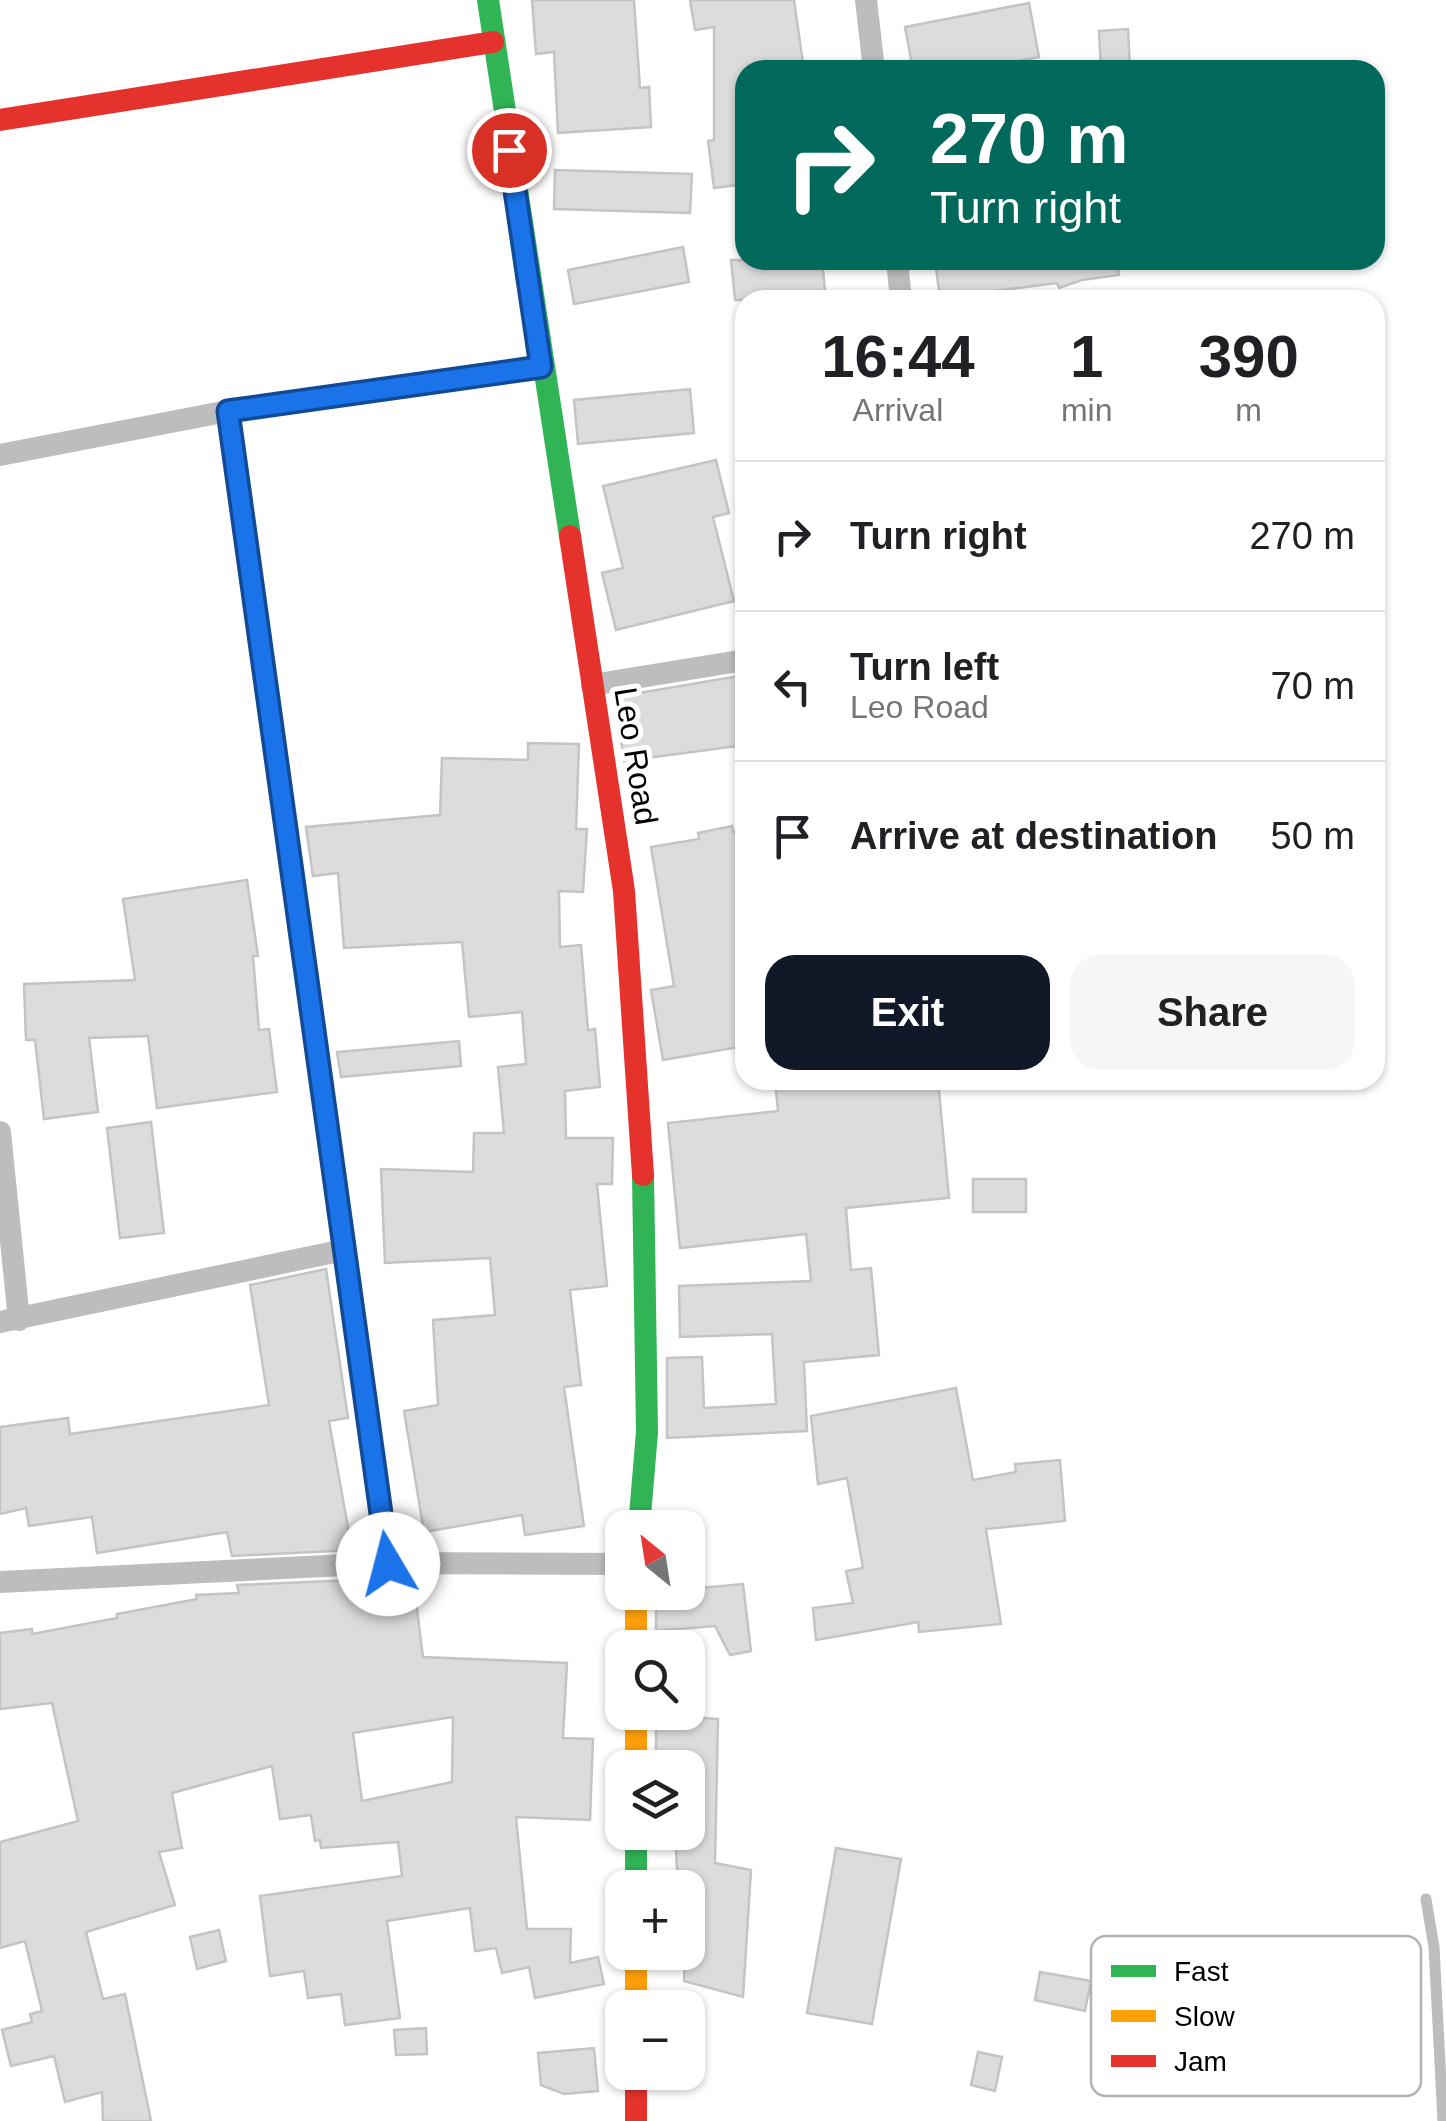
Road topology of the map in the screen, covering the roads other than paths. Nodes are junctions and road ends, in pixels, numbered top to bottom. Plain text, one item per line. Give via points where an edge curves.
1 (488, 0) edge
2 (866, 0) edge
3 (493, 42) junction
4 (873, 60) edge
5 (0, 120) edge
6 (541, 367) junction
7 (228, 411) junction
8 (0, 455) edge
9 (735, 662) edge
10 (592, 685) junction
11 (0, 1132) edge
12 (344, 1250) junction
13 (10, 1321) edge
14 (641, 1510) edge
15 (388, 1564) junction
16 (605, 1564) edge
17 (0, 1582) edge
18 (1426, 1898) dead end
19 (636, 2090) edge
20 (636, 2121) edge
21 (1443, 2121) edge

1 - 3 street, Leo Road
2 - 4 street
3 - 5 street
3 - 6 street, Leo Road
6 - 7 street
6 - 10 street, Leo Road
7 - 8 street
7 - 12 street
9 - 10 street
10 - 14 street, Leo Road via 624,891 640,1118 648,1320
11 - 13 street
12 - 13 street
12 - 15 street
15 - 16 street
15 - 17 street
18 - 21 lane
19 - 20 street

